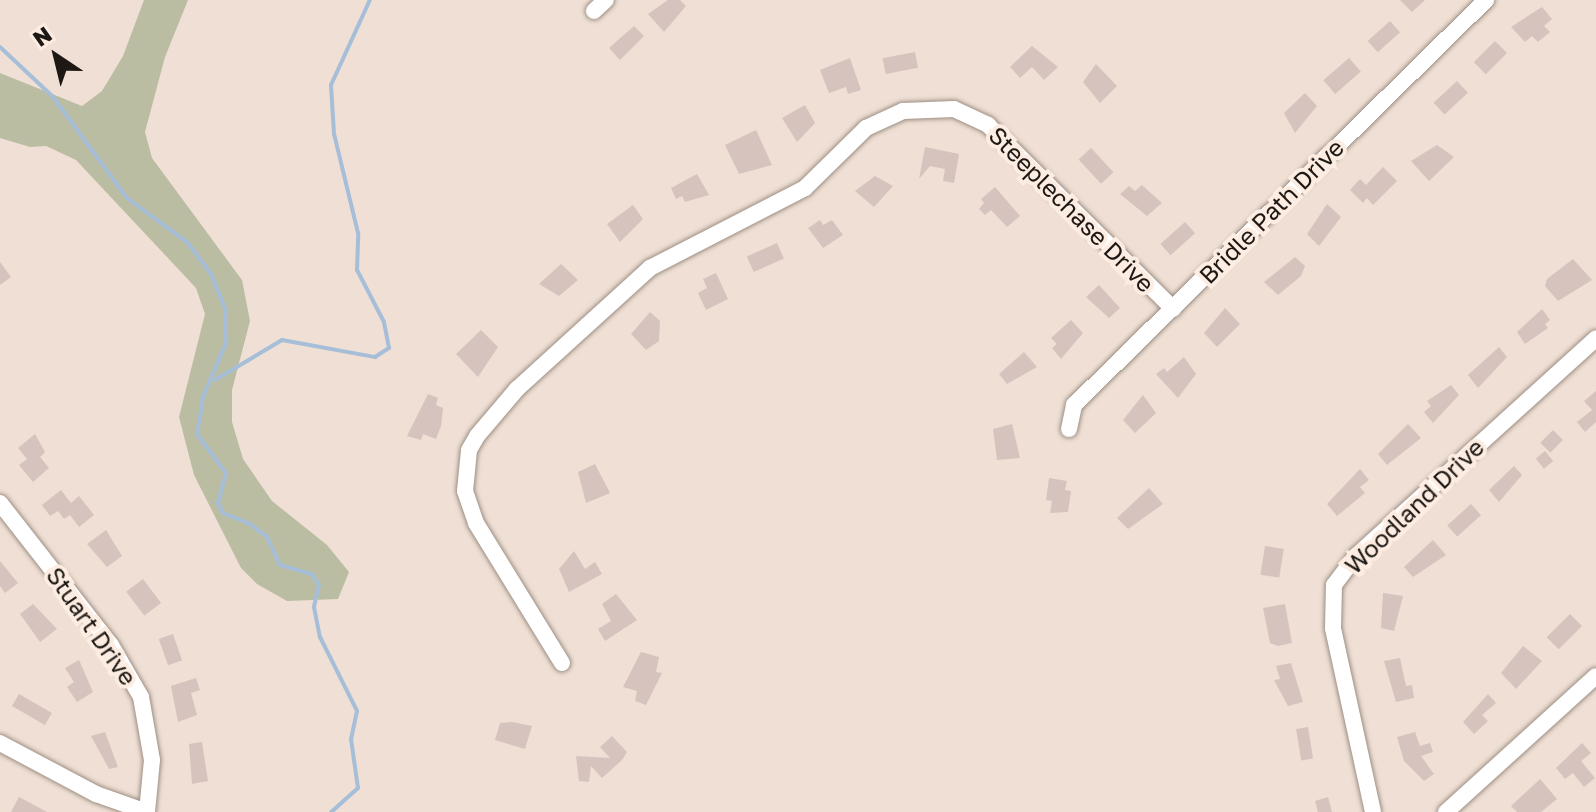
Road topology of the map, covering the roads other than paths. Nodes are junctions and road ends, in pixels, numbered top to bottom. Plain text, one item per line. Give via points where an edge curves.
1 (1486, 0) edge
2 (1173, 309) junction
3 (1596, 338) edge
4 (1069, 429) dead end
5 (0, 503) edge
6 (562, 663) dead end
7 (1596, 676) edge
8 (0, 743) edge
9 (147, 812) edge
10 (1373, 812) edge
11 (1446, 812) edge

1 - 2 street, Bridle Path Drive
2 - 4 street, Bridle Path Drive via 1074,405
2 - 6 street, Steeplechase Drive via 988,125 954,109 903,111 866,128 805,188 650,268 539,367 469,450 465,491 476,523
3 - 10 street, Woodland Drive via 1356,556 1334,585 1333,628
5 - 9 street, Stuart Drive via 111,645 141,697 152,760
7 - 11 street
8 - 9 street via 96,794

